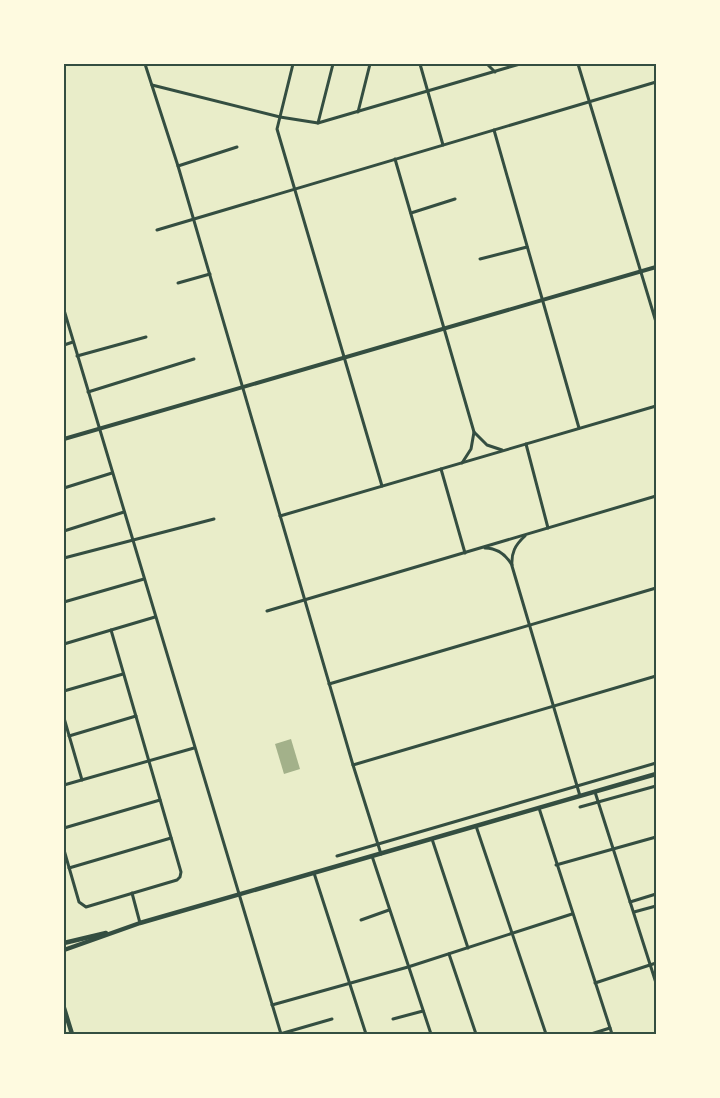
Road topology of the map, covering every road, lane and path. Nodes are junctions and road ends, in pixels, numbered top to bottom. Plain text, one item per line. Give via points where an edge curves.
1 (145, 64) edge
2 (292, 64) edge
3 (333, 64) edge
4 (370, 64) edge
5 (420, 64) edge
6 (486, 64) edge
7 (520, 64) edge
8 (578, 64) edge
9 (495, 72) junction
10 (656, 82) edge
11 (151, 85) junction
12 (428, 91) junction
13 (590, 101) junction
14 (358, 112) junction
15 (280, 117) junction
16 (318, 123) junction
17 (494, 130) junction
18 (444, 145) junction
19 (237, 147) dead end
20 (395, 159) junction
21 (178, 166) junction
22 (294, 189) junction
23 (455, 199) dead end
24 (411, 213) junction
25 (194, 219) junction
26 (157, 230) dead end
27 (527, 247) junction
28 (480, 259) dead end
29 (656, 266) edge
30 (642, 271) junction
31 (210, 274) junction
32 (178, 283) dead end
33 (542, 299) junction
34 (64, 310) edge
35 (656, 322) edge
36 (444, 327) junction
37 (146, 337) dead end
38 (72, 342) junction
39 (64, 345) edge
40 (77, 356) junction
41 (344, 356) junction
42 (194, 359) dead end
43 (242, 386) junction
44 (88, 392) junction
45 (656, 406) edge
46 (100, 428) junction
47 (579, 428) junction
48 (474, 432) junction
49 (64, 439) edge
50 (526, 444) junction
51 (505, 450) junction
52 (462, 463) junction
53 (441, 469) junction
54 (112, 473) junction
55 (382, 486) junction
56 (64, 488) edge
57 (656, 496) edge
58 (124, 512) junction
59 (280, 516) junction
60 (214, 519) dead end
61 (548, 528) junction
62 (64, 531) edge
63 (526, 534) junction
64 (132, 540) junction
65 (481, 548) junction
66 (465, 553) junction
67 (64, 558) edge
68 (512, 566) junction
69 (144, 579) junction
70 (656, 588) edge
71 (304, 600) junction
72 (64, 602) edge
73 (267, 611) dead end
74 (155, 617) junction
75 (530, 625) junction
76 (111, 630) junction
77 (64, 644) edge
78 (123, 674) junction
79 (656, 676) edge
80 (329, 684) junction
81 (64, 691) edge
82 (554, 706) junction
83 (136, 716) junction
84 (64, 718) edge
85 (69, 736) junction
86 (194, 748) junction
87 (149, 762) junction
88 (656, 763) edge
89 (353, 765) junction
90 (656, 774) edge
91 (82, 780) junction
92 (64, 785) edge
93 (577, 786) junction
94 (656, 786) edge
95 (595, 792) junction
96 (580, 796) junction
97 (160, 800) junction
98 (598, 802) junction
99 (580, 807) dead end
100 (539, 808) junction
101 (476, 826) junction
102 (64, 828) edge
103 (656, 837) edge
104 (171, 838) junction
105 (432, 839) junction
106 (378, 844) junction
107 (613, 849) junction
108 (64, 850) edge
109 (381, 854) junction
110 (337, 856) dead end
111 (372, 856) junction
112 (556, 865) junction
113 (69, 868) junction
114 (314, 873) junction
115 (132, 893) junction
116 (656, 894) edge
117 (238, 895) junction
118 (630, 902) junction
119 (656, 906) edge
120 (389, 910) junction
121 (634, 912) junction
122 (572, 914) junction
123 (361, 920) dead end
124 (140, 923) junction
125 (134, 925) junction
126 (511, 932) junction
127 (64, 944) edge
128 (468, 948) junction
129 (64, 950) edge
130 (449, 954) junction
131 (656, 963) edge
132 (650, 965) junction
133 (408, 967) junction
134 (595, 982) junction
135 (656, 983) edge
136 (349, 984) junction
137 (272, 1005) junction
138 (64, 1008) edge
139 (423, 1011) junction
140 (332, 1019) dead end
141 (393, 1019) dead end
142 (610, 1028) junction
143 (72, 1034) edge
144 (280, 1034) edge
145 (366, 1034) edge
146 (431, 1034) edge
147 (476, 1034) edge
148 (546, 1034) edge
149 (591, 1034) edge
150 (612, 1034) edge

1 - 11 street
2 - 15 street
3 - 16 street
4 - 14 street
5 - 12 street
6 - 9 street
7 - 9 street
8 - 13 street
9 - 12 street
10 - 13 street
11 - 15 street
11 - 21 street
12 - 14 street
12 - 18 street
13 - 17 street
13 - 30 street
14 - 16 street
15 - 16 street
15 - 22 street via 277,129
17 - 18 street
17 - 27 street
18 - 20 street
19 - 21 street
20 - 22 street
20 - 24 street
21 - 25 street
22 - 25 street
22 - 41 street
23 - 24 street
24 - 36 street
25 - 26 street
25 - 31 street
27 - 28 street
27 - 33 street
29 - 30 street
30 - 33 street
30 - 35 street
31 - 32 street
31 - 43 street
33 - 36 street
33 - 47 street
34 - 38 street
36 - 41 street
36 - 48 street
37 - 40 street
38 - 39 street
38 - 40 street
40 - 44 street
41 - 43 street
41 - 55 street
42 - 44 street
43 - 46 street
43 - 59 street
44 - 46 street
45 - 47 street
46 - 49 street
46 - 54 street
47 - 50 street
48 - 51 street via 487,445
48 - 52 street via 471,450
50 - 51 street
50 - 61 street
51 - 52 street
52 - 53 street
53 - 55 street
53 - 66 street
54 - 56 street
54 - 58 street
55 - 59 street
57 - 61 street
58 - 62 street
58 - 64 street
59 - 71 street
60 - 64 street
61 - 63 street
63 - 65 street
63 - 68 street via 514,549
64 - 67 street
64 - 69 street
65 - 66 street
65 - 68 street via 505,554
66 - 71 street
68 - 75 street
69 - 72 street
69 - 74 street
70 - 75 street
71 - 73 street
71 - 80 street
74 - 76 street
74 - 86 street
75 - 80 street
75 - 82 street
76 - 77 street
76 - 78 street
78 - 81 street
78 - 83 street
79 - 82 street
80 - 89 street
82 - 89 street
82 - 93 street
83 - 85 street
83 - 87 street
84 - 85 street
85 - 91 street
86 - 87 street
86 - 117 street
87 - 91 street
87 - 97 street
88 - 93 street
89 - 106 street
90 - 95 main road
91 - 92 street
93 - 96 street
93 - 106 street
94 - 98 street
95 - 96 main road
95 - 98 street
96 - 100 main road
97 - 102 street
97 - 104 street
98 - 99 street
98 - 107 street
100 - 101 main road
100 - 112 street
101 - 105 main road
101 - 126 street
103 - 107 street
104 - 113 street
104 - 115 street via 180,877
105 - 109 main road
105 - 128 street
106 - 109 street
106 - 110 street
107 - 112 street
107 - 118 street
108 - 113 street
109 - 111 main road
111 - 114 main road
111 - 120 street
112 - 122 street
113 - 115 street via 82,905
114 - 117 main road
114 - 136 street
115 - 124 street
116 - 118 street
117 - 124 main road
117 - 137 street
118 - 121 street
119 - 121 street
120 - 123 street
120 - 133 street
121 - 132 street
122 - 126 street
122 - 134 street
124 - 125 main road
125 - 127 main road
125 - 129 main road
126 - 128 street
126 - 148 street
128 - 130 street
130 - 133 street
130 - 147 street
131 - 132 street
132 - 134 street
132 - 135 street
133 - 136 street
133 - 139 street
134 - 142 street
136 - 137 street
136 - 145 street
137 - 144 street
138 - 143 main road
139 - 141 street
139 - 146 street
140 - 144 street
142 - 149 street
142 - 150 street

